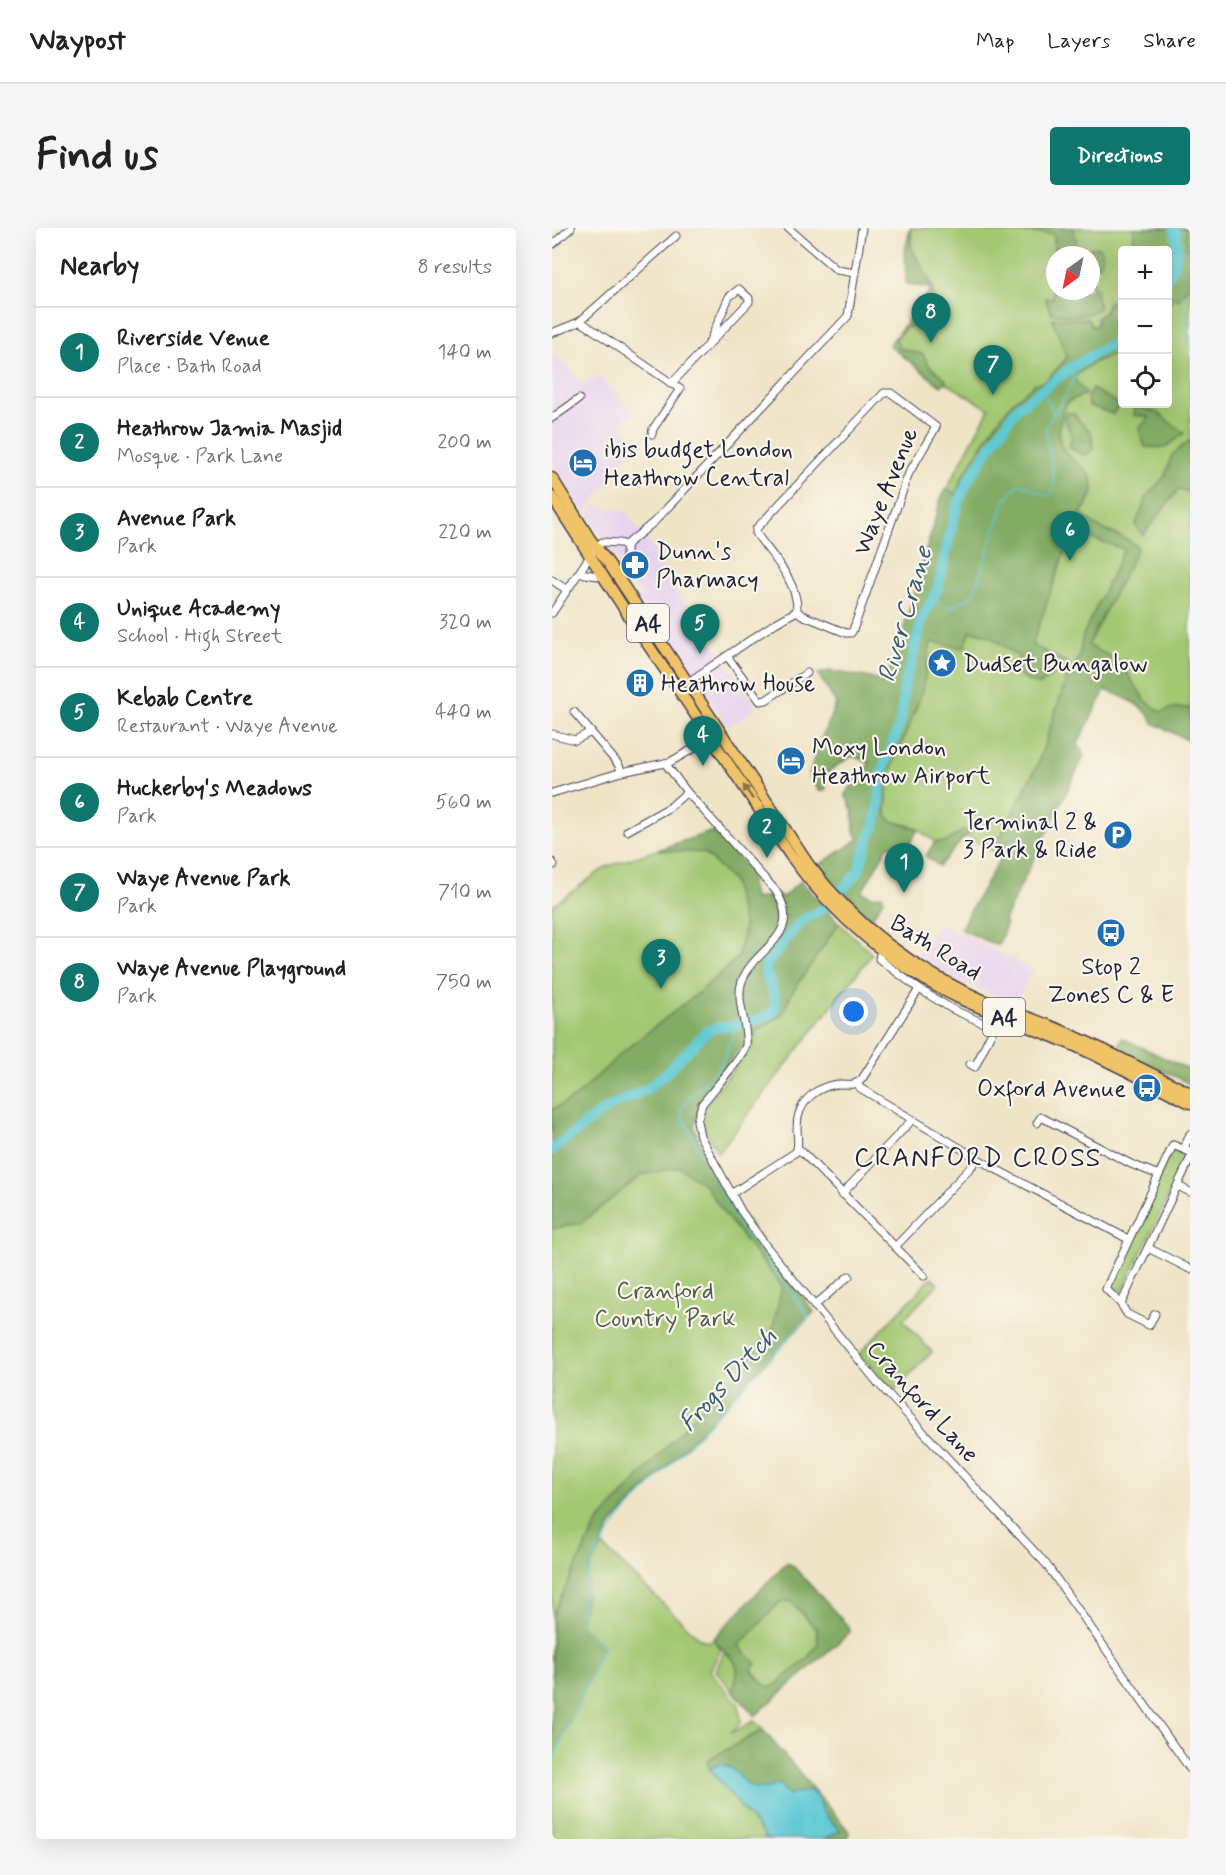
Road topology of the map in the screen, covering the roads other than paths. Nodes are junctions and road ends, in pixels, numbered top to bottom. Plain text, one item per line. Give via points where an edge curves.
1 (571, 228) edge
2 (788, 228) edge
3 (862, 228) edge
4 (676, 236) dead end
5 (552, 245) edge
6 (855, 273) junction
7 (580, 321) junction
8 (552, 333) edge
9 (709, 344) junction
10 (671, 384) junction
11 (579, 399) dead end
12 (552, 418) edge
13 (652, 434) dead end
14 (552, 478) edge
15 (552, 497) edge
16 (626, 545) junction
17 (593, 551) junction
18 (580, 573) junction
19 (611, 576) junction
20 (552, 580) edge
21 (567, 590) junction
22 (797, 611) junction
23 (552, 613) edge
24 (727, 656) junction
25 (807, 674) dead end
26 (687, 683) junction
27 (674, 684) junction
28 (574, 712) dead end
29 (591, 732) junction
30 (552, 734) edge
31 (712, 738) junction
32 (665, 763) junction
33 (622, 772) junction
34 (687, 792) junction
35 (552, 793) edge
36 (627, 831) dead end
37 (822, 888) junction
38 (837, 904) junction
39 (881, 949) junction
40 (919, 989) junction
41 (1001, 1012) junction
42 (994, 1028) junction
43 (975, 1067) dead end
44 (858, 1084) junction
45 (1190, 1093) edge
46 (1190, 1103) edge
47 (912, 1120) junction
48 (1037, 1123) dead end
49 (1190, 1134) edge
50 (798, 1148) junction
51 (1187, 1150) edge
52 (977, 1159) junction
53 (1190, 1159) edge
54 (1159, 1175) junction
55 (1178, 1186) junction
56 (1190, 1192) edge
57 (731, 1194) junction
58 (842, 1194) junction
59 (1128, 1239) junction
60 (895, 1247) junction
61 (1148, 1248) junction
62 (1190, 1269) edge
63 (849, 1276) dead end
64 (924, 1276) dead end
65 (1121, 1304) junction
66 (814, 1306) junction
67 (1155, 1314) dead end
68 (1190, 1769) edge

1 - 5 street
2 - 6 street via 837,270
3 - 6 street
4 - 7 street
6 - 16 street via 846,319 654,522
7 - 8 street
7 - 10 street
9 - 9 street via 749,302 739,289 729,296
9 - 10 street
10 - 13 street via 680,391
11 - 12 street
14 - 17 highway, Bath Road / A4
15 - 17 highway, Bath Road / A4
16 - 17 street via 602,542
16 - 19 street via 624,564
17 - 18 street
17 - 19 highway, Bath Road / A4
18 - 19 street
18 - 21 street
19 - 26 highway, Bath Road / A4
19 - 27 highway, Bath Road / A4
20 - 21 street
21 - 23 street
22 - 22 street, Waye Avenue via 846,633 853,630 909,473 936,427 891,393 884,393 756,529 789,578
22 - 24 street
24 - 25 street via 760,701
24 - 26 street
26 - 27 highway
26 - 37 highway, Bath Road / A4
27 - 31 highway, Bath Road / A4
28 - 29 street
29 - 30 street via 575,740
29 - 33 street
31 - 32 street
37 -> 31 highway, Bath Road / A4 via 790,855
32 - 33 street
32 - 34 street
33 - 35 street
34 - 36 street via 670,807
34 - 57 street, Cranford Lane via 776,891 785,910 779,934 742,980 746,1048 702,1104 697,1121 700,1136
37 - 38 highway, Bath Road / A4
38 - 39 highway, Bath Road / A4
38 - 41 highway, Bath Road / A4 via 908,959
39 - 40 street via 879,959
39 - 41 highway, Bath Road / A4 via 948,993
40 - 42 street
40 - 44 street
41 - 42 street
41 - 45 highway, Bath Road / A4 via 1077,1038
41 - 46 highway, Bath Road / A4
42 - 43 street
44 - 47 street
44 - 50 street via 822,1088 807,1099 796,1124
47 - 52 street
47 - 58 street
48 - 54 street via 1041,1117
49 - 51 street
50 - 57 street
50 - 58 street
51 - 54 street via 1173,1144
52 - 59 street
52 - 60 street
53 - 55 street
54 - 59 street
55 - 56 street
55 - 61 street
57 - 66 street, Cranford Lane
58 - 60 street
59 - 65 street via 1106,1289
60 - 64 street
61 - 62 street
61 - 65 street
63 - 66 street
65 - 67 street via 1126,1314 1148,1328
66 - 68 street, Cranford Lane via 877,1382 1046,1564

